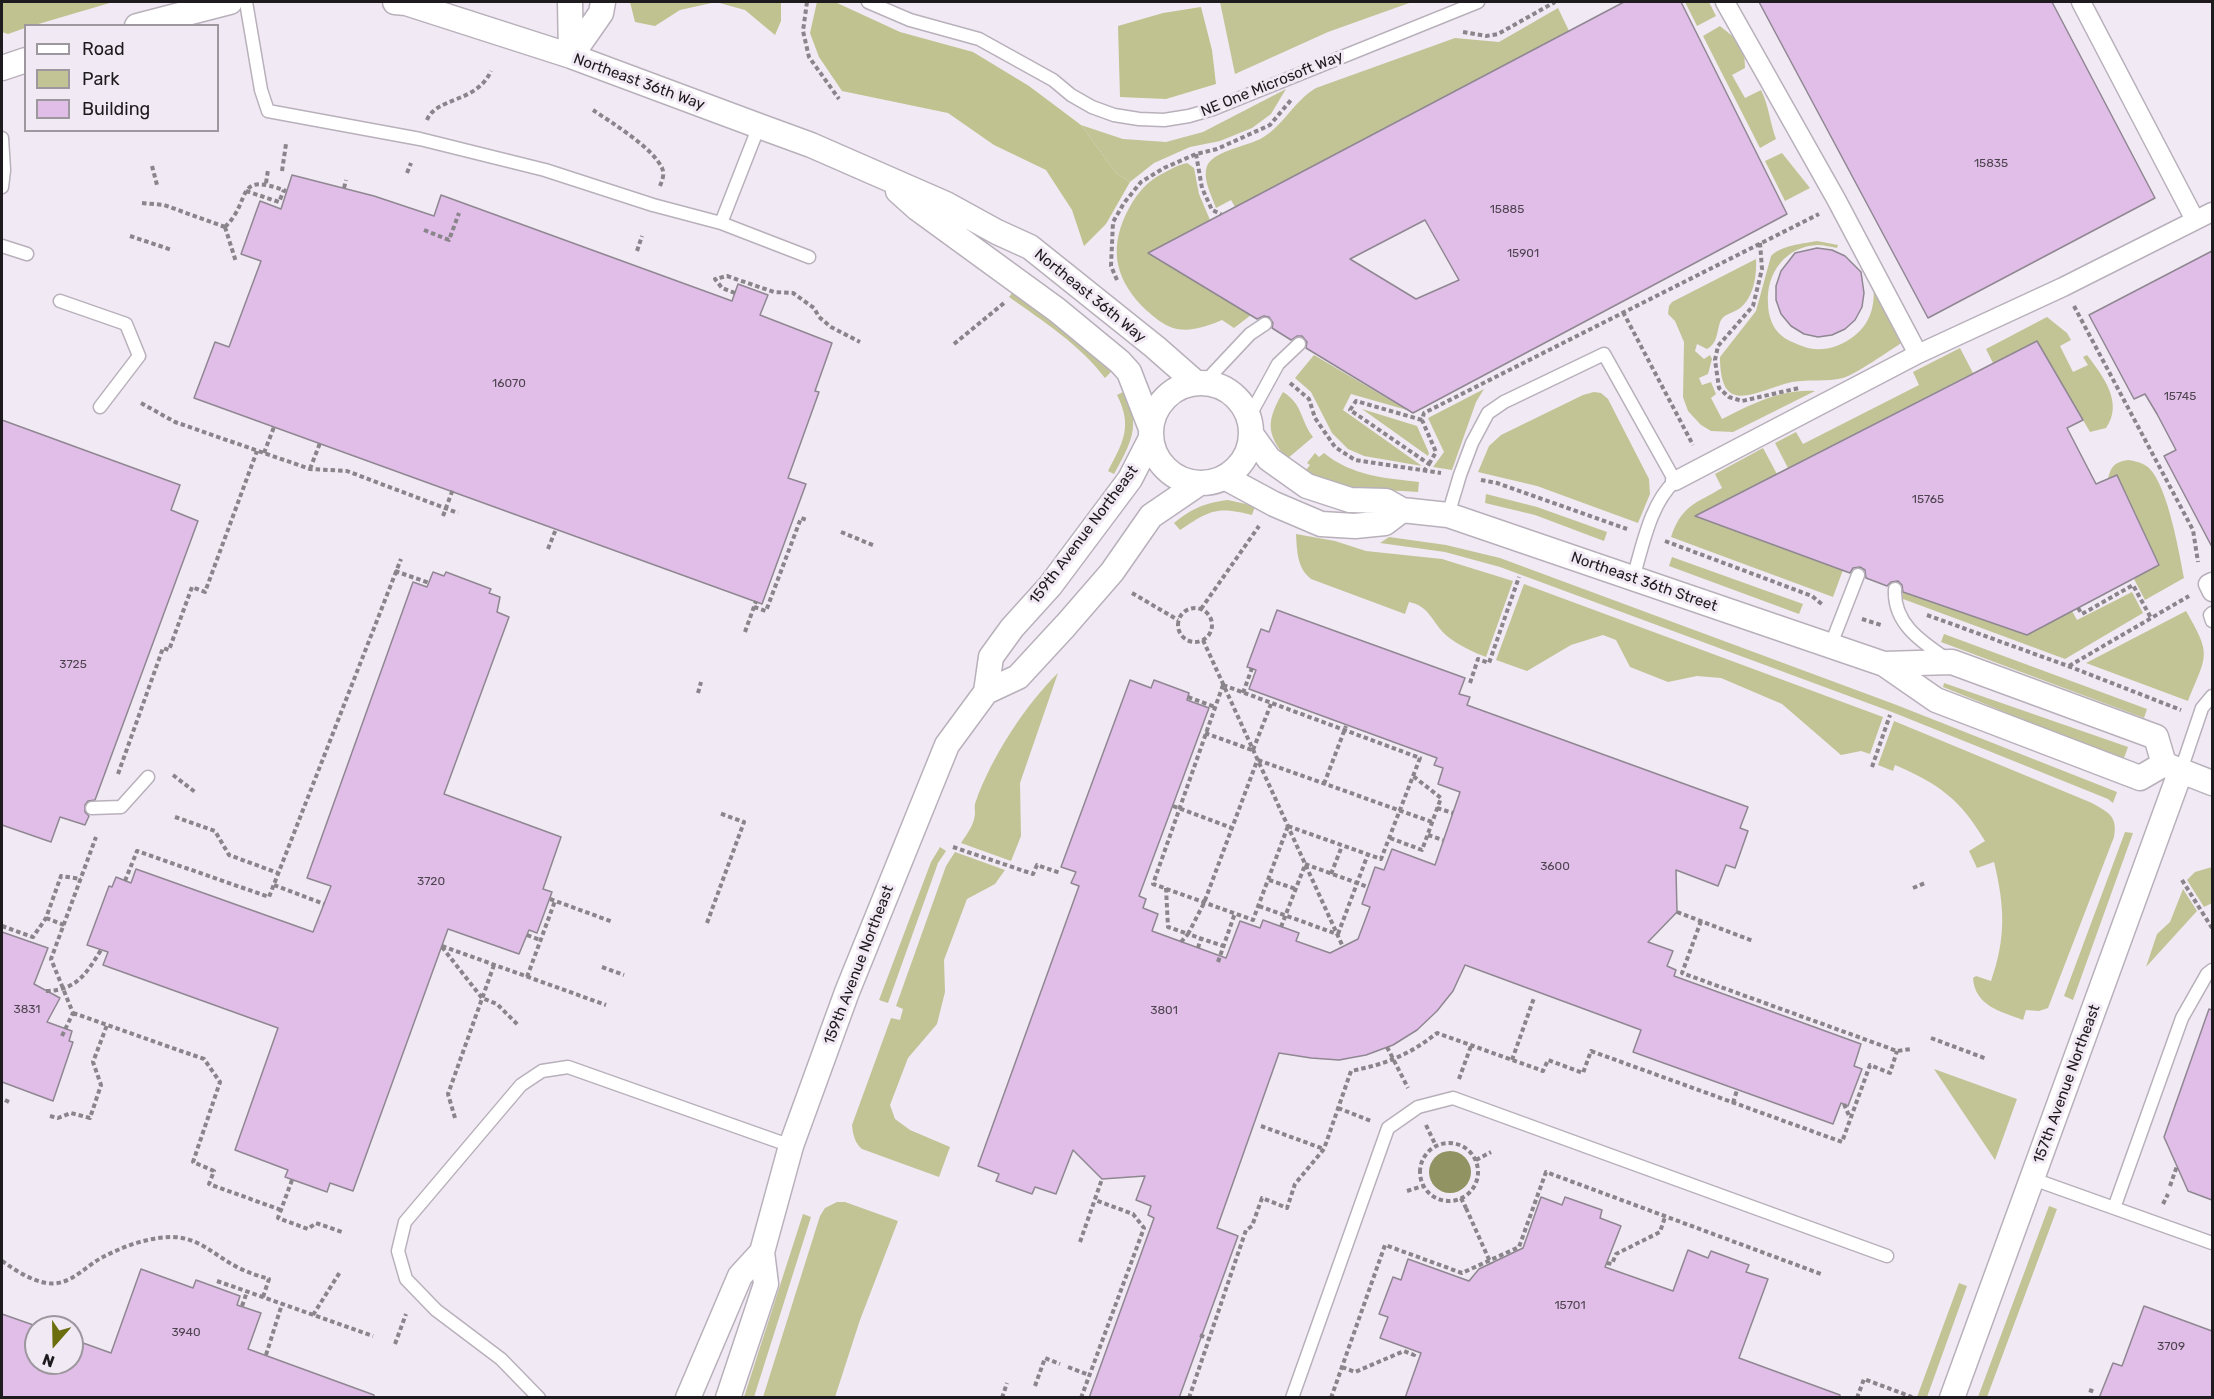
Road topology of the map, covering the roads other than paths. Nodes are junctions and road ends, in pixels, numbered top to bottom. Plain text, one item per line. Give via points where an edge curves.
1 (230, 2) edge
2 (246, 2) edge
3 (395, 2) edge
4 (570, 2) edge
5 (603, 2) edge
6 (868, 2) edge
7 (1478, 2) edge
8 (1725, 2) edge
9 (2081, 2) edge
10 (145, 24) edge
11 (571, 56) junction
12 (24, 61) edge
13 (2, 68) edge
14 (759, 126) junction
15 (2, 138) edge
16 (879, 174) junction
17 (2, 187) edge
18 (2212, 212) edge
19 (2195, 220) junction
20 (721, 223) junction
21 (2, 246) edge
22 (27, 254) dead end
23 (809, 257) dead end
24 (60, 301) dead end
25 (1265, 324) dead end
26 (1299, 344) dead end
27 (1918, 354) junction
28 (1200, 383) junction
29 (100, 407) dead end
30 (1250, 425) junction
31 (1150, 433) junction
32 (1226, 478) junction
33 (1675, 481) junction
34 (1198, 484) junction
35 (1402, 510) junction
36 (1448, 515) junction
37 (1858, 575) dead end
38 (1633, 578) junction
39 (1895, 589) dead end
40 (2212, 613) edge
41 (2212, 621) edge
42 (1830, 647) junction
43 (1952, 662) junction
44 (1884, 664) junction
45 (986, 692) junction
46 (2212, 696) edge
47 (2172, 767) junction
48 (148, 777) dead end
49 (2212, 783) edge
50 (92, 808) dead end
51 (2212, 970) edge
52 (791, 1146) junction
53 (2032, 1179) junction
54 (2114, 1208) junction
55 (2212, 1243) edge
56 (762, 1252) junction
57 (1887, 1256) dead end
58 (539, 1398) edge
59 (688, 1398) edge
60 (728, 1398) edge
61 (1292, 1398) edge
62 (1952, 1398) edge

1 - 10 street
2 - 20 lane via 268,111 420,139 545,170
3 - 11 street, Northeast 36th Way
4 - 11 street
5 - 11 street via 602,13
6 - 7 lane, NE One Microsoft Way via 910,20 979,39 1053,80 1092,107 1139,120 1164,120 1213,109
8 - 27 street
9 - 19 street
11 - 14 street, Northeast 36th Way
12 - 13 street
14 - 16 street, Northeast 36th Way
14 - 20 lane
15 - 17 lane
16 - 28 street, Northeast 36th Way via 1030,248
16 - 31 street, Northeast 36th Way via 917,208 1057,310 1120,362 1129,372
18 - 19 street
19 - 27 street
20 - 23 lane
21 - 22 lane
24 - 29 lane via 126,324 139,356
25 - 28 lane
26 - 30 lane via 1278,364
27 - 33 street
28 - 30 street via 1212,383 1228,391 1241,402
28 - 31 street via 1179,387 1165,397 1155,411
30 - 32 street via 1248,451
30 - 35 street, Northeast 36th Street via 1269,459 1307,486 1350,500 1386,501
31 - 34 street via 1157,460 1169,473 1184,482
31 - 45 street, 159th Avenue Northeast via 1131,479 991,657
32 - 34 street
32 - 35 street via 1321,524 1385,523
33 - 36 lane via 1604,354 1488,413 1472,443
33 - 38 lane via 1664,490
34 - 45 street, 159th Avenue Northeast via 1151,516 1112,572 1018,677
35 - 36 street, Northeast 36th Street
36 - 38 street, Northeast 36th Street
37 - 42 lane
38 - 42 street, Northeast 36th Street
39 - 43 lane via 1895,606 1905,624 1918,640
40 - 41 lane
42 - 44 street, Northeast 36th Street
43 - 44 street, Northeast 36th Street
43 - 47 street, Northeast 36th Street via 2156,737
44 - 47 street, Northeast 36th Street via 1936,700 2140,778
45 - 52 street, 159th Avenue Northeast via 947,745 847,992
46 - 47 lane
47 - 49 street
47 - 53 street, 157th Avenue Northeast
48 - 50 lane via 121,807
51 - 54 lane via 2182,1018
52 - 56 street, 159th Avenue Northeast
52 - 58 lane via 568,1067 542,1071 521,1084 405,1222 398,1251 406,1279 436,1310 501,1359
53 - 54 lane
53 - 62 street, 157th Avenue Northeast
54 - 55 lane
56 - 59 street, 159th Avenue Northeast via 740,1276
56 - 60 street, 159th Avenue Northeast via 766,1284
57 - 61 lane via 1453,1098 1418,1107 1388,1128

